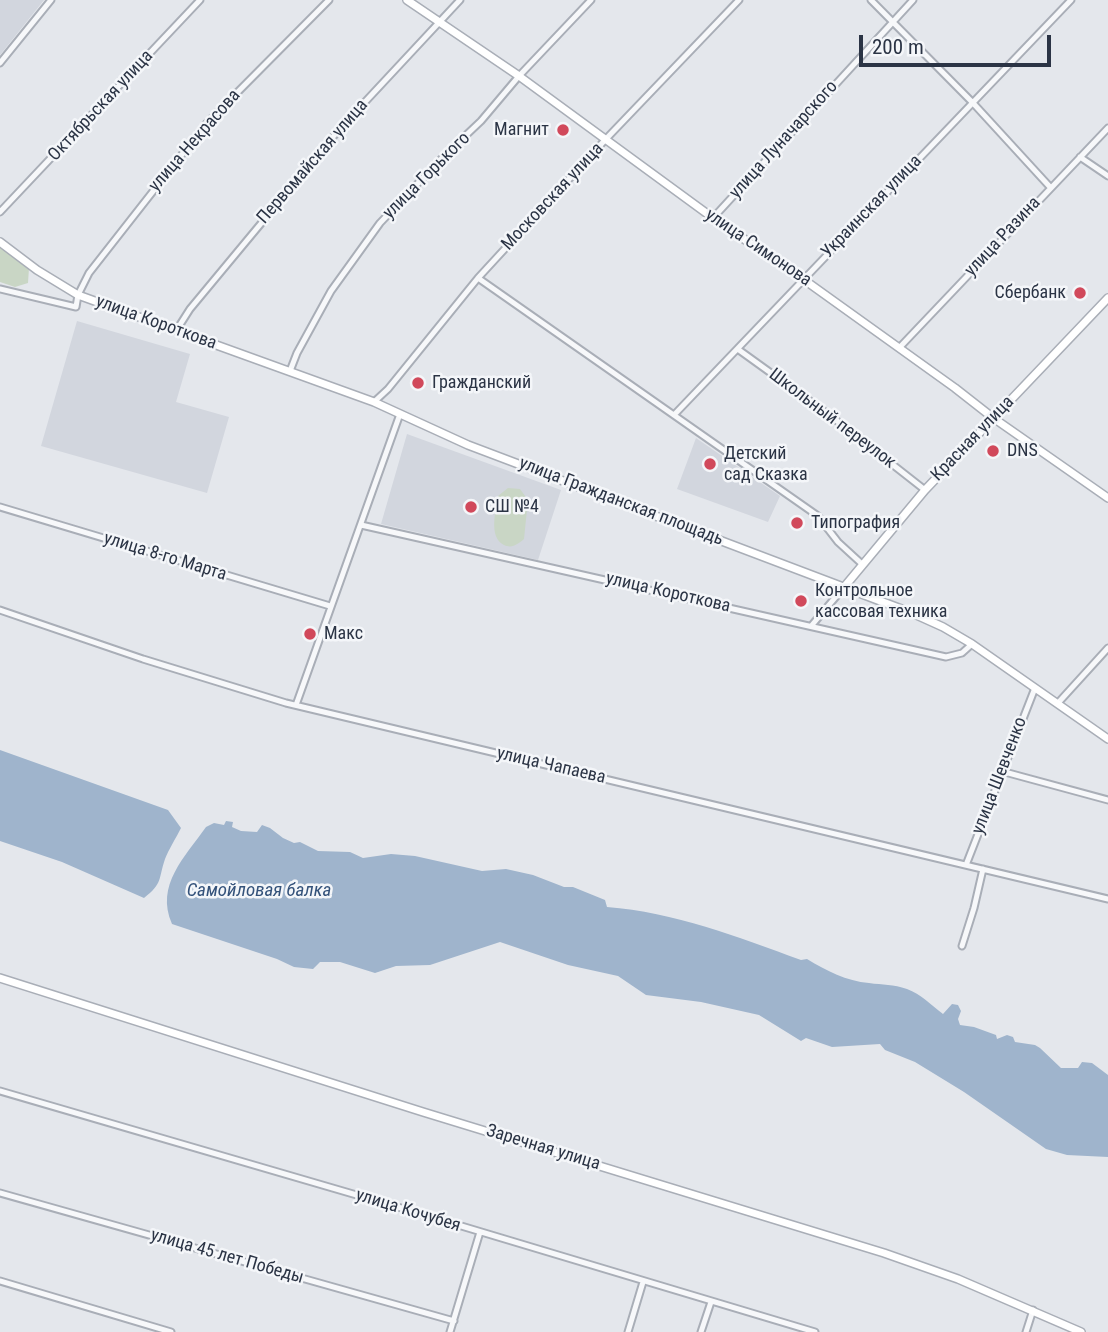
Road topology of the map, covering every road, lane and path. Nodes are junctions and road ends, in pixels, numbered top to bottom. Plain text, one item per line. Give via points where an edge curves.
1 (51, 0) edge
2 (200, 0) edge
3 (329, 0) edge
4 (407, 0) edge
5 (460, 0) edge
6 (591, 0) edge
7 (739, 0) edge
8 (871, 0) edge
9 (913, 0) edge
10 (1071, 0) edge
11 (439, 21) junction
12 (893, 21) junction
13 (0, 62) edge
14 (519, 76) junction
15 (973, 103) junction
16 (1108, 128) edge
17 (605, 140) junction
18 (1080, 157) junction
19 (1108, 176) edge
20 (1050, 187) junction
21 (0, 212) edge
22 (713, 218) junction
23 (0, 242) edge
24 (478, 278) junction
25 (803, 279) junction
26 (0, 289) edge
27 (78, 295) junction
28 (1108, 298) edge
29 (176, 331) junction
30 (900, 347) junction
31 (739, 349) junction
32 (290, 371) junction
33 (374, 402) junction
34 (400, 414) junction
35 (674, 415) junction
36 (992, 417) junction
37 (925, 490) junction
38 (1108, 498) edge
39 (0, 507) edge
40 (361, 525) junction
41 (862, 564) junction
42 (845, 586) junction
43 (330, 606) junction
44 (0, 610) edge
45 (812, 625) junction
46 (972, 644) junction
47 (1108, 648) edge
48 (1035, 688) junction
49 (1058, 703) junction
50 (296, 705) junction
51 (1108, 739) edge
52 (1001, 771) junction
53 (1108, 800) edge
54 (966, 865) junction
55 (983, 869) junction
56 (1108, 899) edge
57 (962, 946) dead end
58 (0, 978) edge
59 (0, 1091) edge
60 (0, 1193) edge
61 (480, 1232) junction
62 (0, 1281) edge
63 (643, 1282) junction
64 (711, 1302) junction
65 (1033, 1310) junction
66 (454, 1321) junction
67 (171, 1332) edge
68 (450, 1332) edge
69 (628, 1332) edge
70 (701, 1332) edge
71 (815, 1332) edge
72 (1026, 1332) edge
73 (1081, 1332) edge

1 - 13 street
2 - 21 street, Октябрьская улица
3 - 27 street, улица Некрасова via 189,145 109,245
4 - 11 street, улица Симонова
5 - 11 street, Первомайская улица
6 - 14 street, улица Горького
7 - 17 street, Московская улица
8 - 12 street
9 - 12 street, улица Луначарского
10 - 15 street, Украинская улица
11 - 14 street, улица Симонова
11 - 29 street, Первомайская улица via 337,132
12 - 15 street
12 - 22 street, улица Луначарского
14 - 17 street, улица Симонова
14 - 32 street, улица Горького via 380,223 331,291
15 - 20 street
15 - 25 street, Украинская улица
16 - 18 street, улица Разина
17 - 22 street, улица Симонова
17 - 24 street, Московская улица
18 - 19 street
18 - 20 street, улица Разина
20 - 30 street, улица Разина
22 - 25 street, улица Симонова
23 - 27 street, улица Короткова
24 - 33 street, Московская улица
24 - 35 street
25 - 30 street, улица Симонова
25 - 31 street, Украинская улица
26 - 27 street via 76,307
27 - 29 street, улица Короткова
28 - 36 street, Красная улица
29 - 32 street, улица Короткова
30 - 36 street, улица Симонова
31 - 35 street, Украинская улица
31 - 37 street, Школьный переулок
32 - 33 street, улица Короткова
33 - 34 street, улица Короткова
34 - 40 street
34 - 42 street, улица Гражданская площадь via 468,445
35 - 41 street via 818,516
36 - 37 street, Красная улица
36 - 38 street, улица Симонова
37 - 41 street, Красная улица
39 - 43 street, улица 8-го Марта
40 - 43 street
40 - 45 street, улица Короткова
41 - 42 street, Красная улица
42 - 45 street
42 - 46 street via 923,617
43 - 50 street
44 - 50 street, улица Чапаева
45 - 46 street, улица Короткова via 946,657 962,653
46 - 48 street
47 - 49 street
48 - 49 street
48 - 52 street, улица Шевченко
49 - 51 street
50 - 54 street, улица Чапаева
52 - 53 street
52 - 54 street, улица Шевченко
54 - 55 street, улица Чапаева
55 - 56 street, улица Чапаева
55 - 57 street
58 - 65 street, Заречная улица via 884,1252
59 - 61 street, улица Кочубея
60 - 66 street, улица 45 лет Победы
61 - 63 street, улица Кочубея
61 - 66 street
62 - 67 street
63 - 64 street, улица Кочубея
63 - 69 street
64 - 70 street
64 - 71 street, улица Кочубея
65 - 72 street
65 - 73 street, Заречная улица
66 - 68 street

